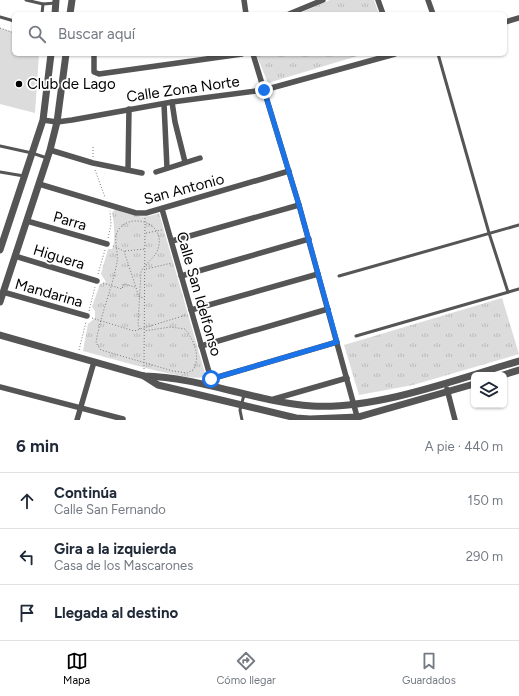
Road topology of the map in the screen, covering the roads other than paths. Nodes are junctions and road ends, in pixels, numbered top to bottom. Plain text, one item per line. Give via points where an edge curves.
1 (26, 0) edge
2 (72, 0) edge
3 (244, 0) edge
4 (323, 0) edge
5 (378, 0) edge
6 (428, 0) edge
7 (56, 2) edge
8 (43, 4) junction
9 (42, 12) edge
10 (55, 12) edge
11 (70, 12) edge
12 (246, 12) edge
13 (294, 12) edge
14 (382, 12) edge
15 (432, 12) edge
16 (0, 17) edge
17 (519, 18) edge
18 (12, 20) edge
19 (507, 21) edge
20 (51, 56) edge
21 (66, 56) edge
22 (94, 56) edge
23 (228, 56) edge
24 (254, 56) edge
25 (388, 56) edge
26 (439, 56) edge
27 (264, 90) junction
28 (172, 102) junction
29 (164, 104) junction
30 (129, 109) junction
31 (43, 120) junction
32 (57, 122) junction
33 (175, 122) junction
34 (166, 124) junction
35 (0, 146) edge
36 (50, 150) junction
37 (32, 153) junction
38 (47, 158) junction
39 (200, 158) dead end
40 (185, 162) junction
41 (166, 168) junction
42 (128, 170) junction
43 (289, 171) junction
44 (0, 172) edge
45 (156, 172) dead end
46 (142, 173) dead end
47 (24, 176) junction
48 (39, 184) junction
49 (299, 205) junction
50 (162, 209) junction
51 (27, 221) junction
52 (519, 225) edge
53 (489, 233) junction
54 (309, 239) junction
55 (172, 241) junction
56 (107, 244) road end
57 (0, 250) edge
58 (15, 256) junction
59 (318, 274) junction
60 (181, 276) junction
61 (339, 276) dead end
62 (97, 280) road end
63 (519, 289) edge
64 (3, 292) junction
65 (508, 292) junction
66 (0, 302) edge
67 (328, 309) junction
68 (191, 310) junction
69 (87, 316) road end
70 (0, 335) edge
71 (356, 336) dead end
72 (337, 342) junction
73 (201, 346) junction
74 (519, 361) edge
75 (94, 362) junction
76 (519, 370) edge
77 (507, 374) edge
78 (144, 376) junction
79 (347, 378) junction
80 (211, 383) junction
81 (445, 383) junction
82 (471, 385) edge
83 (0, 386) edge
84 (448, 392) junction
85 (244, 395) junction
86 (274, 399) junction
87 (242, 404) junction
88 (354, 404) junction
89 (80, 407) junction
90 (122, 419) edge
91 (358, 419) edge
92 (77, 420) edge
93 (242, 420) edge
94 (455, 420) edge

1 - 8 lane
2 - 11 street
3 - 12 street
4 - 13 street
5 - 14 street
6 - 15 street
7 - 8 lane
7 - 10 street
8 - 9 lane
16 - 18 lane
17 - 19 street
20 - 31 street
21 - 32 street
22 - 23 street via 94,72 99,74
24 - 27 street
25 - 27 street, Calle Zona Norte
26 - 53 lane
27 - 28 street, Calle Zona Norte
27 - 43 street
28 - 29 street, Calle Zona Norte
28 - 33 street
29 - 30 street, Calle Zona Norte
29 - 34 street
30 - 32 street, Calle Zona Norte
30 - 42 street
31 - 32 street, Calle Zona Norte
31 - 37 street
32 - 36 street
33 - 34 street
33 - 40 street
34 - 41 street
35 - 37 lane
36 - 38 street
36 - 42 street
37 - 38 lane
37 - 47 street
38 - 48 street
39 - 40 street
40 - 41 street
41 - 45 street
42 - 46 street
43 - 49 street
43 - 50 street, San Antonio
44 - 47 lane
47 - 57 street
48 - 50 street, San Antonio via 136,213 146,214
48 - 51 street
49 - 54 street
49 - 55 street
50 - 55 street, Calle San Idelfonso
51 - 56 street, Parra
51 - 58 street
52 - 53 lane
53 - 61 lane
53 - 65 lane
54 - 59 street
54 - 60 street
55 - 60 street, Calle San Idelfonso
58 - 62 street, Higuera
58 - 64 street
59 - 67 street
59 - 68 street
60 - 68 street, Calle San Idelfonso
63 - 65 lane
64 - 66 street
64 - 69 street, Mandarina
65 - 71 lane
67 - 72 street
67 - 73 street
68 - 73 street, Calle San Idelfonso
70 - 75 street
72 - 79 street
72 - 80 street
73 - 80 street, Calle San Idelfonso
74 - 81 street
75 - 78 street
75 - 89 street
76 - 77 street
78 - 80 street
78 - 87 street via 158,385
79 - 86 street
79 - 88 street
80 - 85 street
81 - 84 street
81 - 88 street
82 - 84 street
83 - 89 street
84 - 91 street
84 - 94 street
85 - 86 street
85 - 87 lane
86 - 88 street via 311,406
87 - 91 street via 296,418
87 - 93 lane
88 - 91 street
89 - 90 street
89 - 92 street

